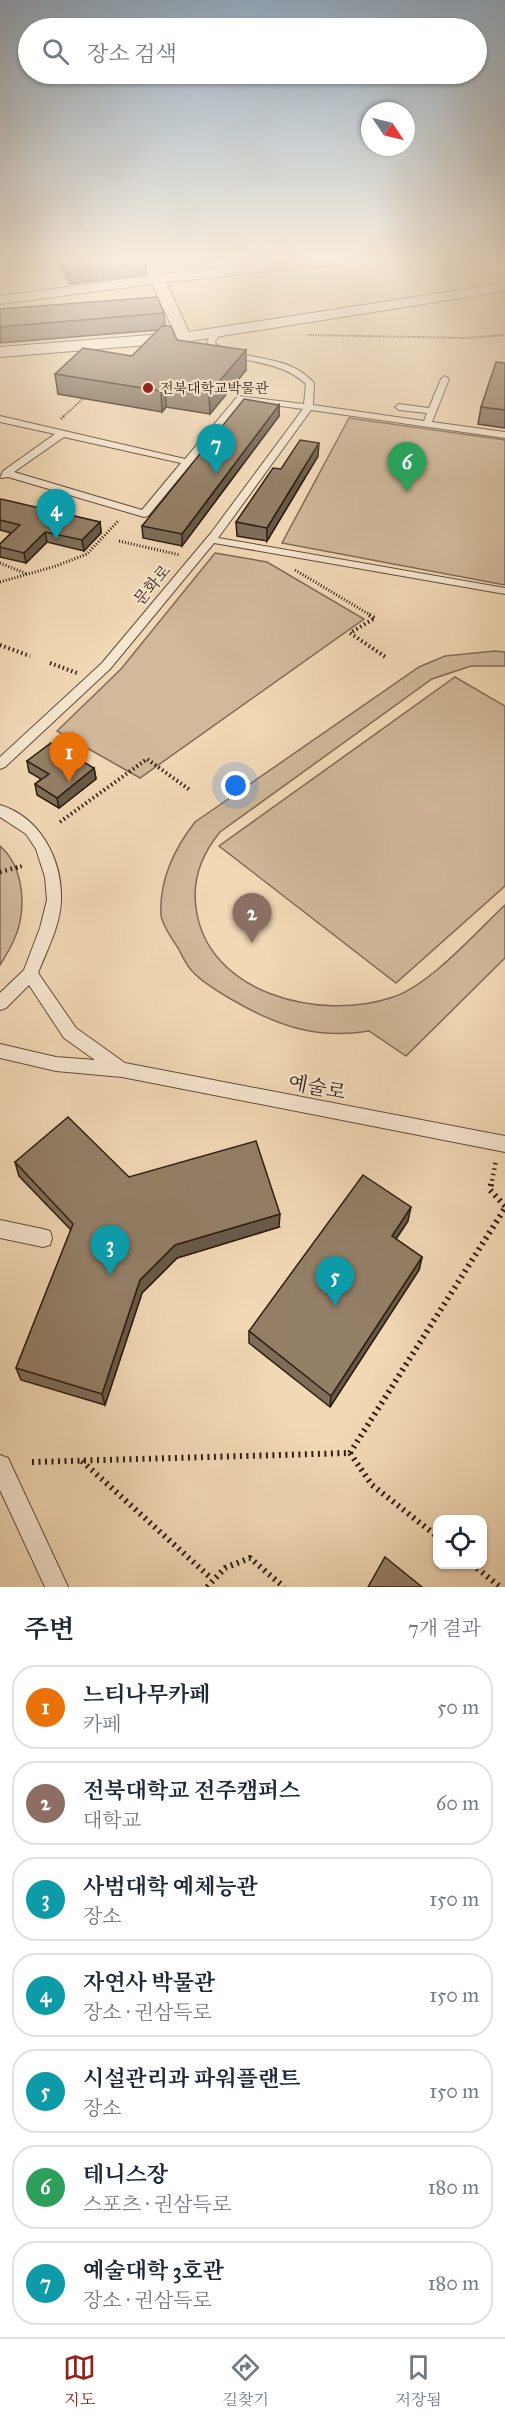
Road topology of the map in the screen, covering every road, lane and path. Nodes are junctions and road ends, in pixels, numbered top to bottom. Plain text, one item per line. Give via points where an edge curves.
1 (183, 333) edge
2 (220, 333) edge
3 (220, 333) edge
4 (299, 333) dead end
5 (505, 335) edge
6 (187, 341) junction
7 (200, 347) edge
8 (0, 352) edge
9 (223, 352) junction
10 (445, 379) dead end
11 (95, 388) edge
12 (399, 406) dead end
13 (308, 408) junction
14 (431, 411) junction
15 (0, 420) edge
16 (427, 424) junction
17 (54, 426) dead end
18 (62, 434) junction
19 (505, 435) edge
20 (188, 462) junction
21 (3, 475) edge
22 (127, 510) junction
23 (212, 540) junction
24 (119, 541) dead end
25 (185, 556) dead end
26 (0, 563) edge
27 (294, 569) dead end
28 (28, 574) junction
29 (0, 582) edge
30 (505, 591) edge
31 (0, 645) edge
32 (30, 656) dead end
33 (387, 658) dead end
34 (50, 663) dead end
35 (86, 677) dead end
36 (0, 764) edge
37 (190, 790) dead end
38 (0, 810) edge
39 (60, 822) dead end
40 (22, 866) dead end
41 (0, 872) edge
42 (30, 974) junction
43 (0, 1003) edge
44 (0, 1051) edge
45 (122, 1070) junction
46 (503, 1142) edge
47 (505, 1207) edge
48 (0, 1229) edge
49 (43, 1238) dead end
50 (350, 1454) junction
51 (81, 1460) junction
52 (32, 1462) dead end
53 (0, 1466) edge
54 (433, 1533) edge
55 (478, 1569) edge
56 (212, 1579) junction
57 (57, 1587) edge
58 (207, 1587) edge
59 (284, 1587) edge
60 (500, 1587) edge

1 - 6 street
2 - 6 street
3 - 9 lane via 211,341 212,346
4 - 5 path via 319,337
6 - 8 street
7 - 9 lane
9 - 13 lane via 294,369 310,383
10 - 14 lane
11 - 17 path
12 - 14 lane
13 - 16 lane
13 - 20 lane via 241,398
13 - 23 lane, 문화로
14 - 16 lane
15 - 18 lane
16 - 19 lane
18 - 20 lane
18 - 21 lane
20 - 22 lane via 144,514
21 - 22 lane
22 - 28 path via 87,554
23 - 30 lane
23 - 36 lane, 문화로 via 106,666
24 - 25 path
26 - 28 path
27 - 33 path via 375,618 350,633
28 - 29 path
31 - 32 path
34 - 35 path
37 - 39 path via 147,759
38 - 42 lane via 31,830 44,848 52,877 54,900 48,928
40 - 41 path
42 - 43 lane
42 - 45 lane via 70,1033
44 - 45 lane, 예술로 via 56,1064
45 - 46 lane, 예술로
46 - 47 path via 490,1190
47 - 50 path
48 - 49 lane
50 - 51 path
50 - 54 path via 372,1485
51 - 52 path
51 - 56 path
53 - 57 lane
55 - 60 path
56 - 58 path
56 - 59 path via 228,1564 250,1558

